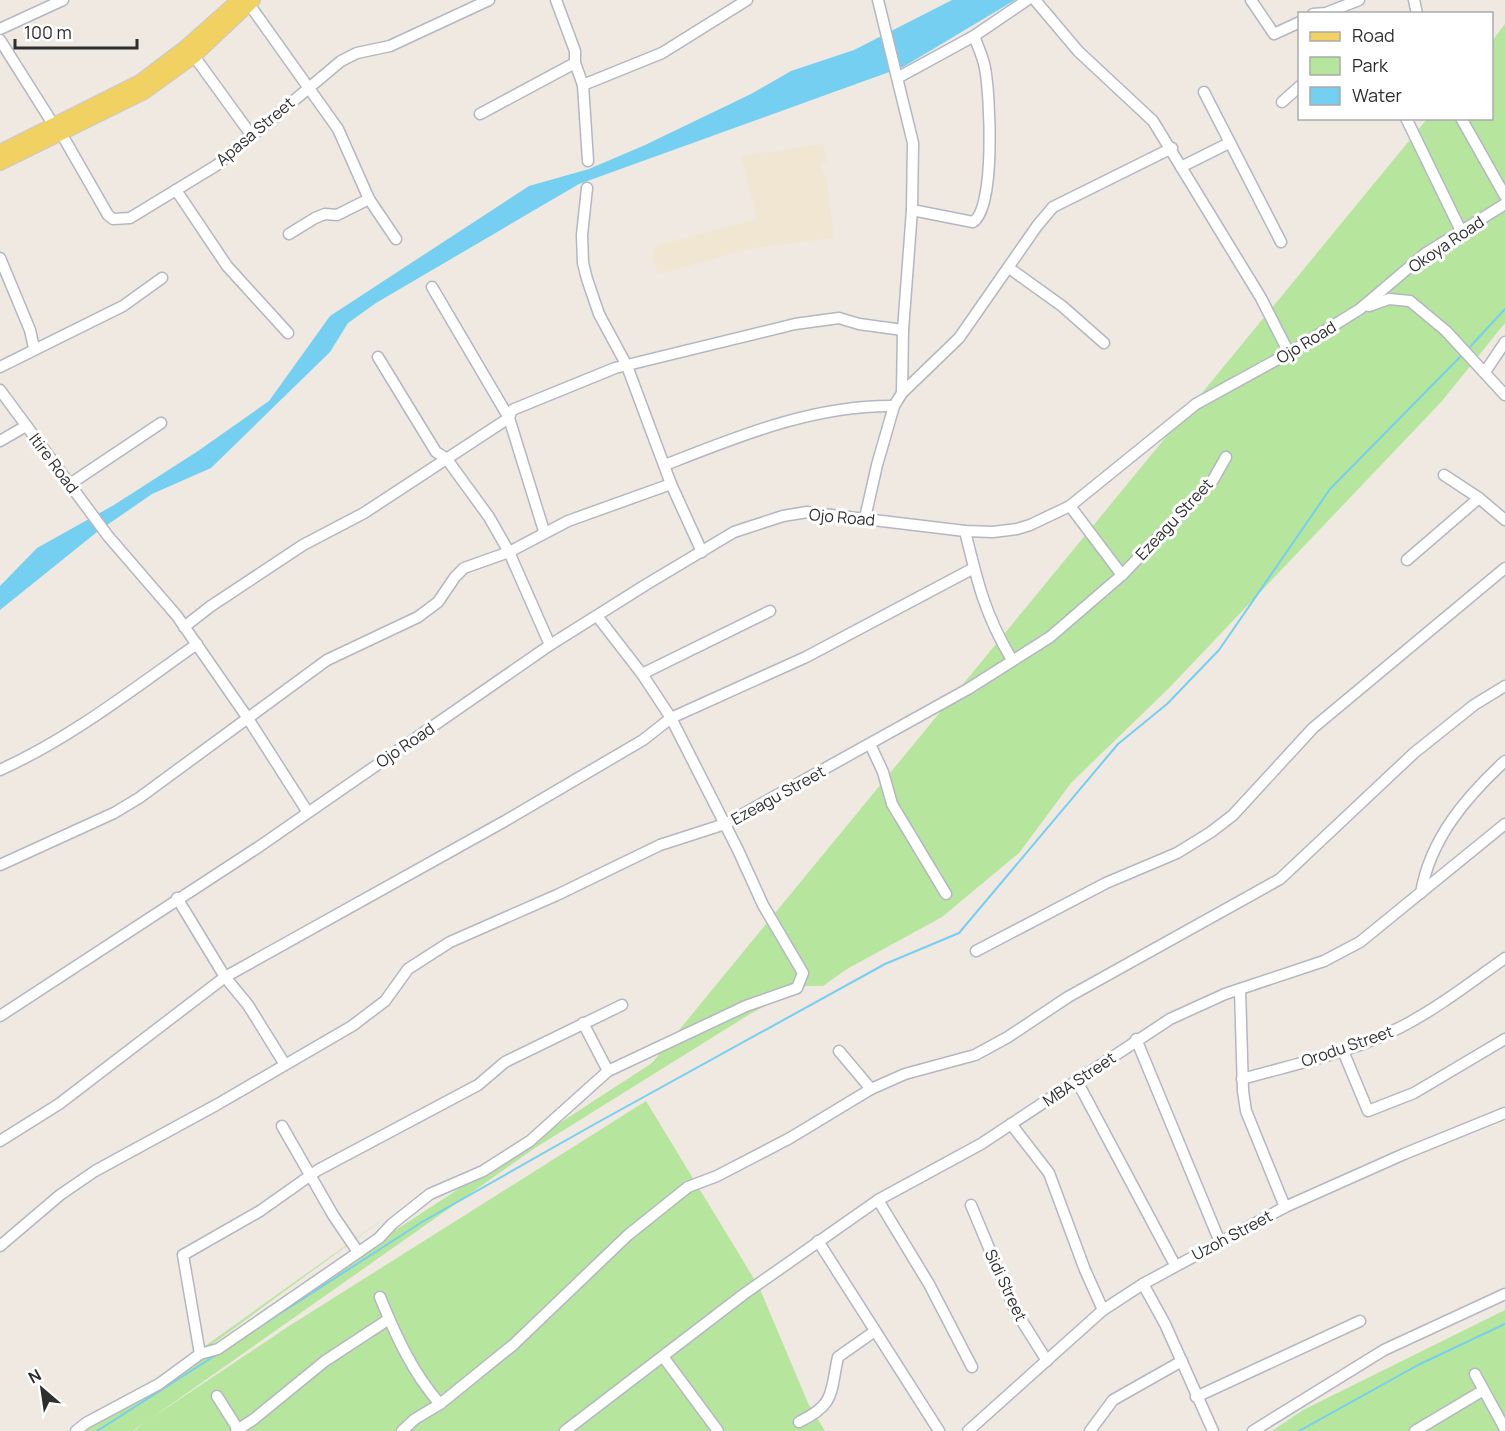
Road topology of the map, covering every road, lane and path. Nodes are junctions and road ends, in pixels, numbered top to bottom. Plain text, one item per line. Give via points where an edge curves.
1 (63, 0) edge
2 (489, 0) edge
3 (556, 0) edge
4 (747, 0) edge
5 (878, 0) edge
6 (1027, 0) edge
7 (1035, 0) edge
8 (1251, 0) edge
9 (1359, 0) edge
10 (247, 1) edge
11 (1329, 12) edge
12 (1298, 22) edge
13 (0, 29) edge
14 (974, 36) junction
15 (0, 40) edge
16 (194, 56) junction
17 (575, 63) junction
18 (899, 76) junction
19 (309, 85) junction
20 (583, 85) junction
21 (1298, 87) edge
22 (1204, 92) dead end
23 (1282, 102) dead end
24 (480, 114) dead end
25 (1407, 120) edge
26 (1462, 120) edge
27 (57, 128) junction
28 (252, 136) junction
29 (1229, 143) junction
30 (1172, 148) junction
31 (0, 152) edge
32 (588, 161) dead end
33 (0, 163) edge
34 (1181, 167) junction
35 (587, 188) dead end
36 (177, 190) junction
37 (1505, 196) edge
38 (369, 199) junction
39 (1505, 204) edge
40 (912, 210) junction
41 (1462, 233) junction
42 (289, 234) dead end
43 (396, 240) dead end
44 (1281, 242) dead end
45 (0, 258) edge
46 (1009, 268) junction
47 (162, 278) dead end
48 (432, 286) dead end
49 (1360, 309) junction
50 (903, 330) junction
51 (288, 333) dead end
52 (1505, 342) edge
53 (1104, 343) dead end
54 (34, 348) junction
55 (1289, 353) junction
56 (378, 357) dead end
57 (627, 366) junction
58 (0, 367) edge
59 (1483, 370) junction
60 (0, 390) edge
61 (902, 393) junction
62 (1505, 395) edge
63 (894, 406) junction
64 (509, 418) junction
65 (161, 423) dead end
66 (26, 426) junction
67 (0, 441) edge
68 (1226, 457) dead end
69 (447, 458) junction
70 (664, 465) junction
71 (1444, 475) dead end
72 (70, 484) junction
73 (670, 484) junction
74 (1479, 498) junction
75 (1070, 506) junction
76 (865, 518) junction
77 (1505, 520) edge
78 (544, 531) junction
79 (965, 531) junction
80 (509, 552) junction
81 (702, 552) junction
82 (1407, 560) dead end
83 (974, 568) junction
84 (1505, 568) edge
85 (1122, 574) junction
86 (770, 611) dead end
87 (597, 616) junction
88 (184, 627) junction
89 (197, 644) junction
90 (550, 645) junction
91 (1011, 660) junction
92 (642, 674) junction
93 (1505, 686) edge
94 (247, 717) junction
95 (671, 718) junction
96 (870, 744) junction
97 (1505, 761) edge
98 (0, 770) edge
99 (307, 811) junction
100 (725, 824) junction
101 (1505, 824) edge
102 (0, 865) edge
103 (1421, 893) junction
104 (946, 894) dead end
105 (177, 898) junction
106 (976, 951) dead end
107 (1505, 958) edge
108 (225, 977) junction
109 (1240, 989) junction
110 (622, 1005) dead end
111 (0, 1016) edge
112 (583, 1023) junction
113 (1137, 1039) junction
114 (1505, 1039) edge
115 (839, 1051) dead end
116 (1343, 1051) junction
117 (284, 1064) junction
118 (608, 1071) junction
119 (1242, 1079) junction
120 (1077, 1081) junction
121 (871, 1089) junction
122 (1505, 1113) edge
123 (1011, 1124) junction
124 (282, 1126) dead end
125 (0, 1142) edge
126 (310, 1176) junction
127 (878, 1200) junction
128 (971, 1205) dead end
129 (1285, 1207) junction
130 (818, 1240) junction
131 (1220, 1242) junction
132 (0, 1246) edge
133 (358, 1252) junction
134 (1175, 1265) junction
135 (1143, 1284) junction
136 (1505, 1294) edge
137 (380, 1297) dead end
138 (1103, 1310) junction
139 (389, 1320) junction
140 (1360, 1321) dead end
141 (875, 1330) junction
142 (200, 1354) junction
143 (663, 1358) junction
144 (1047, 1361) junction
145 (1182, 1361) junction
146 (972, 1367) dead end
147 (1475, 1374) dead end
148 (1482, 1391) junction
149 (217, 1396) dead end
150 (1196, 1397) junction
151 (440, 1404) junction
152 (799, 1422) dead end
153 (1505, 1429) edge
154 (238, 1430) edge
155 (76, 1431) edge
156 (402, 1431) edge
157 (565, 1431) edge
158 (718, 1431) edge
159 (939, 1431) edge
160 (969, 1431) edge
161 (1090, 1431) edge
162 (1213, 1431) edge
163 (1253, 1431) edge
164 (1415, 1431) edge

1 - 13 street
2 - 19 street, Apasa Street via 390,46 357,53
3 - 17 street via 575,51
4 - 20 street via 662,52
5 - 18 street
6 - 14 street
7 - 30 street via 1078,51 1153,121
8 - 12 street via 1274,34
9 - 11 street
10 - 16 main road
10 - 19 street
10 - 27 main road via 140,82
14 - 18 street
14 - 40 street via 985,67 988,105 988,185 984,209 973,222
15 - 27 street
16 - 27 main road via 144,92
16 - 28 street
17 - 20 street
17 - 24 street
18 - 40 street via 913,143
19 - 28 street, Apasa Street
19 - 38 street via 338,129
20 - 32 street
21 - 23 street
22 - 29 street
25 - 41 street
26 - 37 street
27 - 31 main road
27 - 33 main road
27 - 36 street, Apasa Street via 113,219 130,218
28 - 36 street, Apasa Street via 217,165
29 - 34 street
29 - 44 street
30 - 34 street
30 - 46 street via 1053,207
34 - 55 street via 1261,298
35 - 57 street via 583,263 599,314
36 - 51 street via 226,266
38 - 42 street via 337,215 325,214
38 - 43 street
39 - 41 street, Okoya Road
40 - 50 street
41 - 49 street, Okoya Road via 1426,253
45 - 54 street
46 - 53 street via 1062,306
46 - 61 street via 958,338
47 - 54 street via 123,306
48 - 64 street
49 - 55 street, Ojo Road
49 - 59 street via 1389,299 1410,301
50 - 57 street via 839,318 818,320
50 - 61 street
52 - 59 street
54 - 58 street
55 - 75 street, Ojo Road via 1196,404
56 - 69 street via 436,452
57 - 64 street via 521,405 512,410
57 - 70 street
59 - 62 street
60 - 66 street, Itire Road
61 - 63 street
63 - 70 street via 840,408 800,417
63 - 76 street
64 - 69 street
64 - 78 street
65 - 72 street
66 - 67 street
66 - 72 street, Itire Road
68 - 85 street, Ezeagu Street via 1212,480
69 - 80 street via 489,516
69 - 88 street via 364,513 303,545
70 - 73 street
71 - 74 street
72 - 88 street, Itire Road
73 - 78 street
73 - 81 street
74 - 77 street
74 - 82 street
75 - 79 street, Ojo Road via 1017,529
75 - 85 street
76 - 79 street, Ojo Road
76 - 81 street, Ojo Road via 807,512 783,516 734,532
78 - 80 street
79 - 83 street
80 - 90 street
80 - 94 street via 464,568 438,602 418,617 327,660
81 - 87 street, Ojo Road
83 - 91 street via 993,629
83 - 95 street via 778,671
84 - 106 street via 1313,728 1233,815 1211,832 1177,853 1147,863
85 - 91 street, Ezeagu Street via 1050,637
86 - 92 street
87 - 90 street, Ojo Road
87 - 92 street
88 - 89 street, Itire Road
89 - 94 street, Itire Road
89 - 98 street via 95,716
90 - 99 street, Ojo Road
91 - 96 street, Ezeagu Street
92 - 95 street
93 - 121 street via 1474,705 1414,753 1280,879 1068,997 975,1055 905,1074
94 - 99 street, Itire Road
94 - 102 street via 131,803
95 - 100 street
95 - 108 street via 643,740 505,821
96 - 100 street, Ezeagu Street
96 - 104 street via 892,804
97 - 103 street via 1444,830 1432,851
99 - 105 street, Ojo Road
100 - 117 street, Ezeagu Street via 660,845 557,896 450,942 408,969 385,1001 369,1013
100 - 118 street via 763,905 803,973 797,988 746,1006
101 - 103 street, MBA Street
103 - 109 street, MBA Street via 1360,942 1324,961
105 - 108 street
105 - 111 street, Ojo Road
107 - 116 street, Orodu Street via 1400,1028
108 - 117 street via 248,1005
108 - 125 street via 59,1104
109 - 113 street, MBA Street via 1198,1004
109 - 119 street
110 - 112 street
112 - 118 street
112 - 126 street via 505,1062 478,1085
113 - 120 street, MBA Street
113 - 131 street
114 - 116 street via 1414,1093 1368,1111
115 - 121 street
116 - 119 street, Orodu Street
117 - 132 street, Ezeagu Street via 95,1171
118 - 133 street via 530,1141 483,1171 430,1194
119 - 129 street via 1250,1127
120 - 123 street, MBA Street
120 - 134 street
121 - 151 street via 790,1138 688,1187 628,1235 513,1345
122 - 129 street, Uzoh Street
123 - 127 street, MBA Street
123 - 138 street via 1049,1173
124 - 126 street
126 - 133 street
126 - 142 street via 260,1211 183,1255
127 - 130 street, MBA Street
127 - 146 street via 929,1284
128 - 144 street, Sidi Street via 1016,1310
129 - 131 street, Uzoh Street
130 - 141 street
130 - 143 street, MBA Street
131 - 134 street, Uzoh Street
133 - 142 street via 218,1349
134 - 135 street, Uzoh Street
135 - 138 street, Uzoh Street
135 - 145 street
136 - 163 street via 1384,1350
137 - 139 street
138 - 144 street, Uzoh Street
139 - 151 street via 406,1356
139 - 154 street via 325,1361
140 - 150 street
141 - 152 street via 838,1357 834,1389 828,1402 816,1414
141 - 159 street
142 - 155 street via 159,1384
143 - 157 street, MBA Street
143 - 158 street
144 - 160 street, Uzoh Street
145 - 150 street
145 - 161 street via 1113,1400
147 - 148 street
148 - 153 street
148 - 164 street
149 - 154 street
150 - 162 street
151 - 156 street

